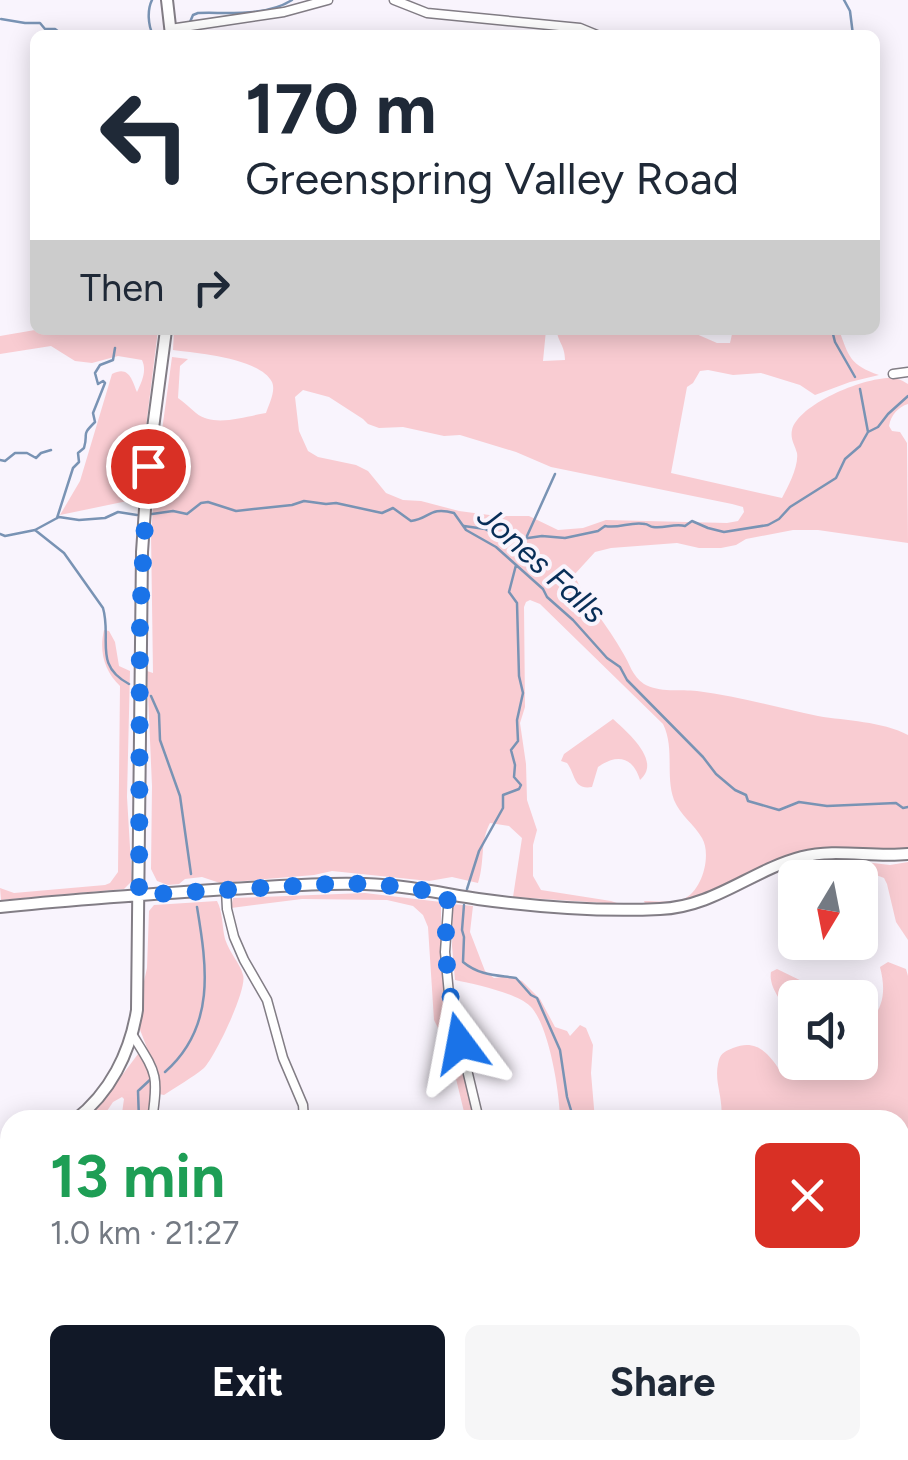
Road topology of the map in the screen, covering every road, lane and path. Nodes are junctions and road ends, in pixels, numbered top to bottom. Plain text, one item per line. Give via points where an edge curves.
1 (167, 0) edge
2 (328, 0) edge
3 (394, 0) edge
4 (171, 30) edge
5 (182, 30) edge
6 (585, 30) edge
7 (165, 335) edge
8 (908, 372) edge
9 (892, 374) dead end
10 (908, 854) edge
11 (226, 890) junction
12 (448, 894) junction
13 (139, 895) junction
14 (0, 907) edge
15 (132, 1034) junction
16 (86, 1110) edge
17 (153, 1110) edge
18 (303, 1110) edge
19 (477, 1110) edge

1 - 4 main road
2 - 5 street
3 - 6 street via 427,13
7 - 13 main road via 142,552
8 - 9 street
10 - 12 main road via 812,854 678,908 618,910
11 - 12 main road via 345,883
11 - 13 main road
11 - 18 street via 234,937 267,1000
12 - 19 street via 449,994
13 - 14 main road
13 - 15 main road
15 - 16 main road via 111,1080
15 - 17 street via 156,1078

